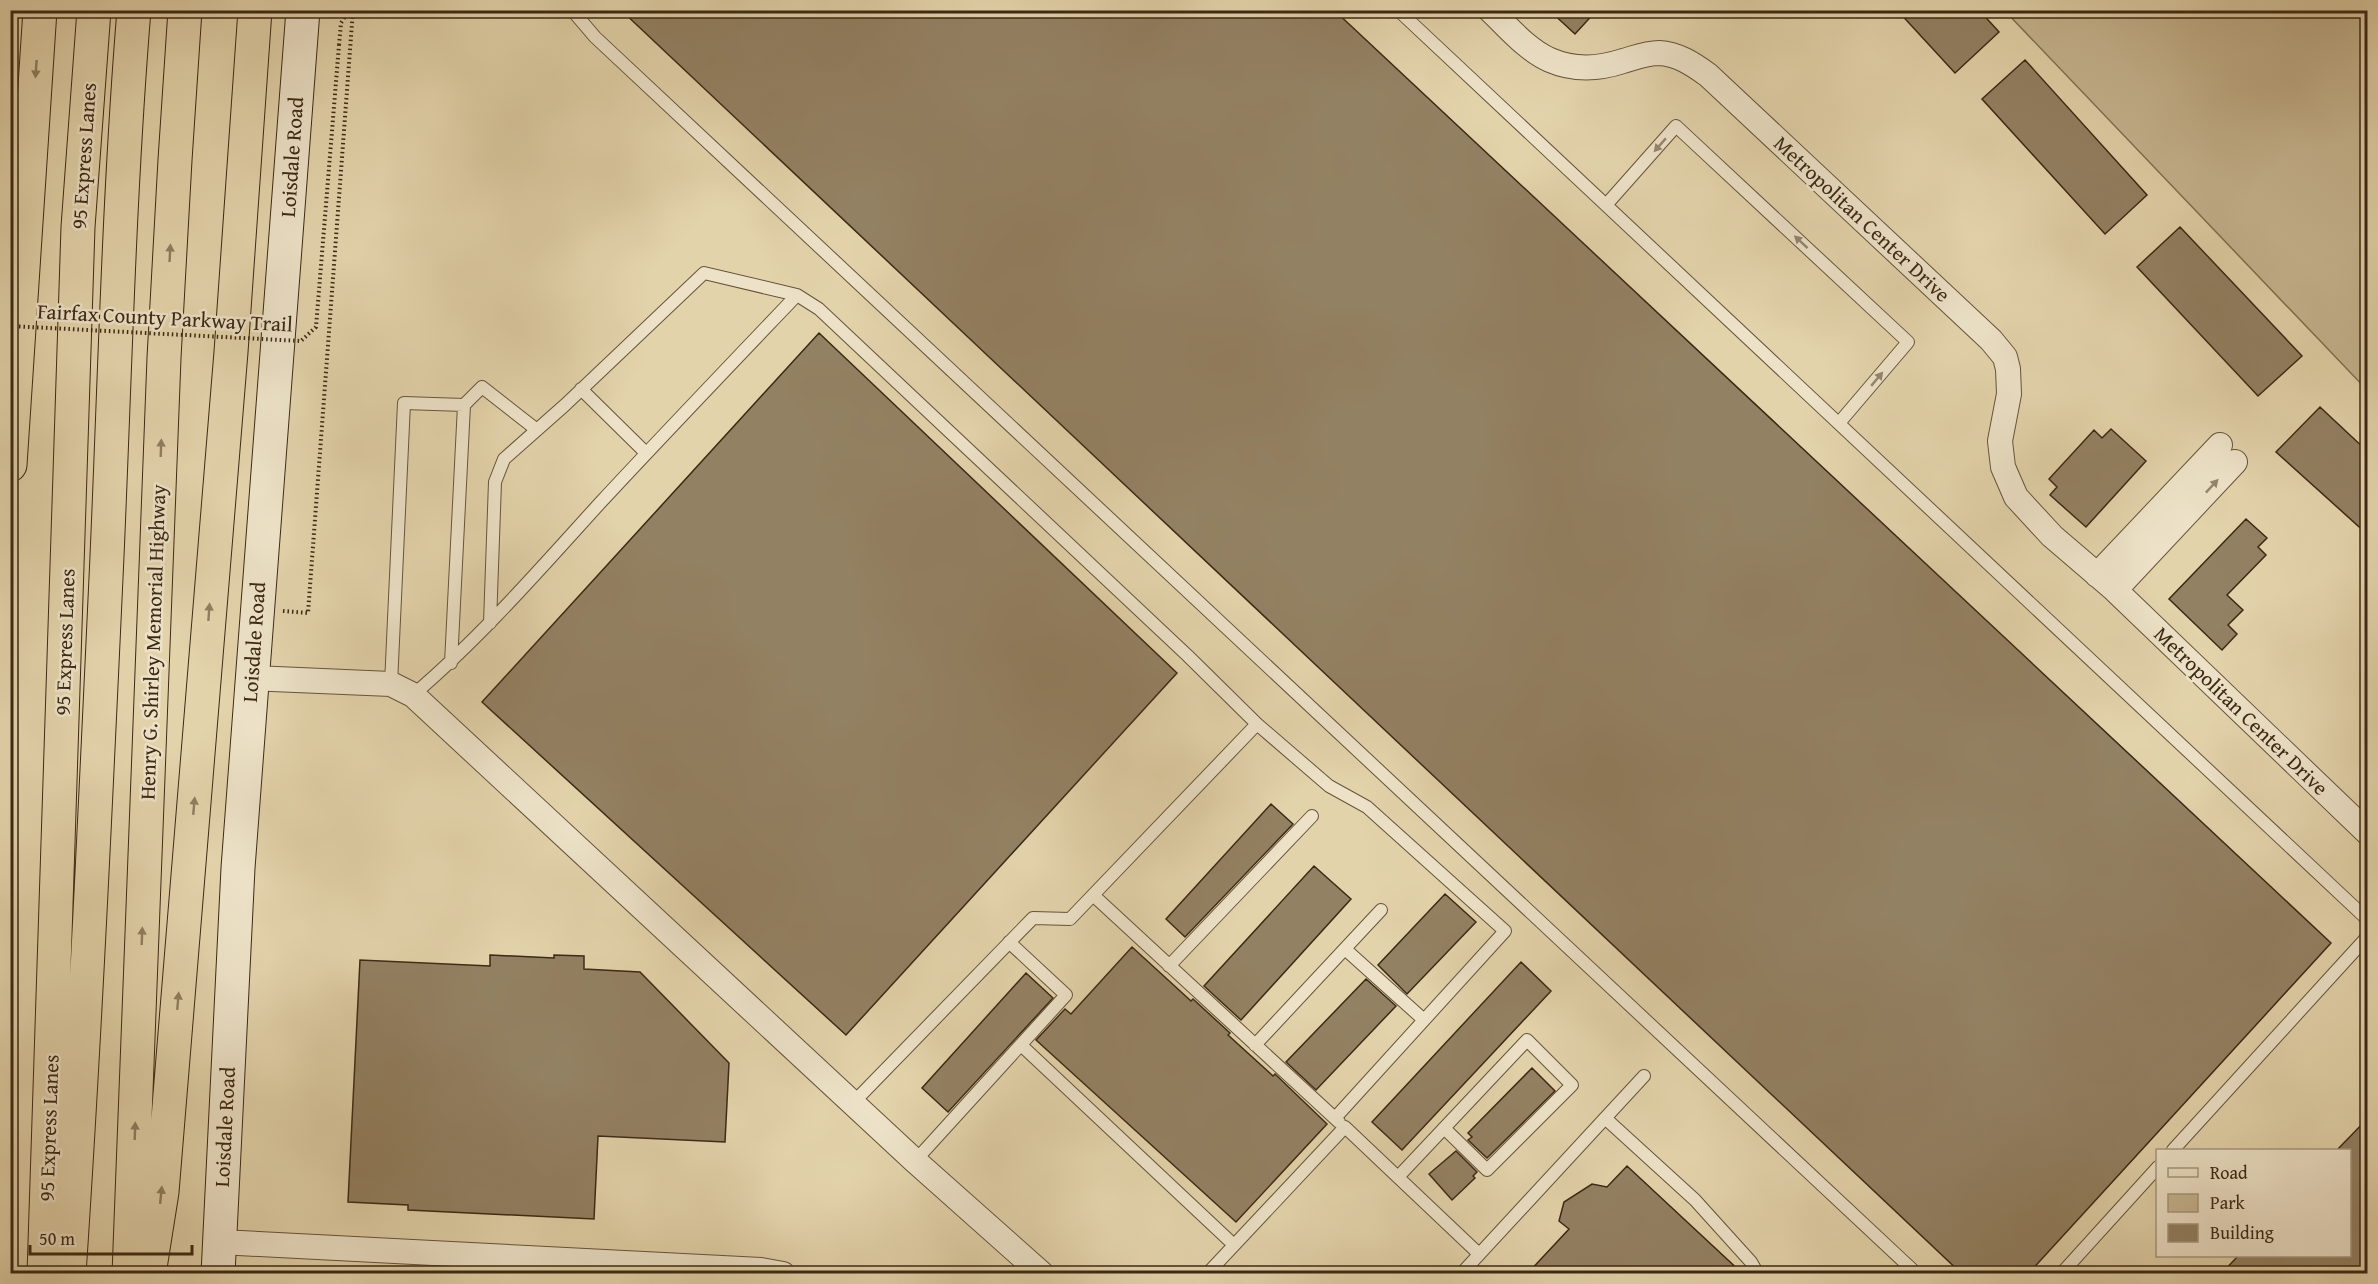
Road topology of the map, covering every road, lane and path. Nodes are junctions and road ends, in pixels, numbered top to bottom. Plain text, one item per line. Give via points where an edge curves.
1 (40, 10) edge
2 (94, 10) edge
3 (134, 10) edge
4 (185, 10) edge
5 (255, 10) edge
6 (303, 10) edge
7 (314, 10) edge
8 (349, 10) edge
9 (572, 10) edge
10 (1398, 10) edge
11 (1490, 10) edge
12 (298, 67) junction
13 (1606, 205) junction
14 (797, 295) junction
15 (10, 326) edge
16 (581, 389) junction
17 (464, 405) junction
18 (1839, 423) junction
19 (537, 430) junction
20 (646, 453) junction
21 (2228, 453) dead end
22 (10, 465) edge
23 (2106, 582) junction
24 (490, 623) junction
25 (451, 663) junction
26 (251, 678) junction
27 (391, 684) junction
28 (413, 695) junction
29 (1257, 724) junction
30 (1312, 816) dead end
31 (2367, 833) edge
32 (1093, 895) junction
33 (1381, 910) dead end
34 (2367, 920) edge
35 (2367, 936) edge
36 (1009, 942) junction
37 (1345, 949) junction
38 (1169, 966) junction
39 (1424, 1020) junction
40 (1021, 1045) junction
41 (1256, 1045) junction
42 (1644, 1076) dead end
43 (853, 1103) junction
44 (1605, 1118) junction
45 (1340, 1123) junction
46 (1444, 1128) junction
47 (2174, 1149) edge
48 (915, 1161) junction
49 (2156, 1168) edge
50 (1398, 1177) junction
51 (1234, 1245) junction
52 (1479, 1254) junction
53 (219, 1258) edge
54 (44, 1274) edge
55 (69, 1274) edge
56 (129, 1274) edge
57 (149, 1274) edge
58 (783, 1274) edge
59 (1042, 1274) edge
60 (1208, 1274) edge
61 (1461, 1274) edge
62 (1758, 1274) edge
63 (1917, 1274) edge
64 (2061, 1274) edge

1 -> 22 highway
2 - 54 highway, 95 Express Lanes via 78,227
3 - 55 highway via 123,142 81,1105
56 -> 4 highway, Henry G. Shirley Memorial Highway via 164,358
57 -> 5 highway via 164,1169
6 - 12 main road, Loisdale Road
7 - 12 main road
8 - 15 path, Fairfax County Parkway Trail, bridge via 341,23 316,327 301,341
9 - 63 lane via 595,37
10 - 13 lane
11 - 23 street, Metropolitan Center Drive via 1529,47 1551,61 1584,68 1612,65 1648,54 1669,54 1692,63 1717,83 1998,348 2005,357 2009,381 2000,441 2008,481 2027,511
12 - 26 main road, Loisdale Road
13 - 18 lane
18 -> 13 lane via 1908,342 1676,126
14 - 16 lane via 705,273
14 - 20 lane
14 - 29 lane via 828,317
16 - 19 lane
16 - 20 lane
17 - 19 lane via 482,387
17 - 25 lane
17 - 27 lane via 404,403
18 - 34 lane
19 - 24 lane via 504,459 495,482
20 - 24 lane
21 - 23 street
23 - 31 street, Metropolitan Center Drive
24 - 25 lane
25 - 28 lane
26 - 27 street
26 - 53 main road, Loisdale Road
27 - 28 street
28 - 43 street
29 - 32 lane
29 - 39 lane via 1329,786 1367,807 1505,931
30 - 38 lane
32 - 36 lane via 1070,919 1033,918
32 - 38 lane
33 - 37 lane
35 - 47 lane
36 - 40 lane via 1066,995
36 - 43 lane
37 - 39 lane
37 - 41 lane
38 - 41 lane
39 - 45 lane
40 - 48 lane
40 - 51 lane
41 - 45 lane
42 - 44 lane
43 - 48 street
44 - 52 lane
44 - 62 lane via 1695,1200
45 - 50 lane
45 - 51 lane
46 - 46 lane via 1527,1040 1572,1085 1487,1170
46 - 50 lane
48 - 59 street
49 - 64 lane
50 - 52 lane
51 - 60 lane
52 - 61 lane
53 - 58 street via 761,1270

